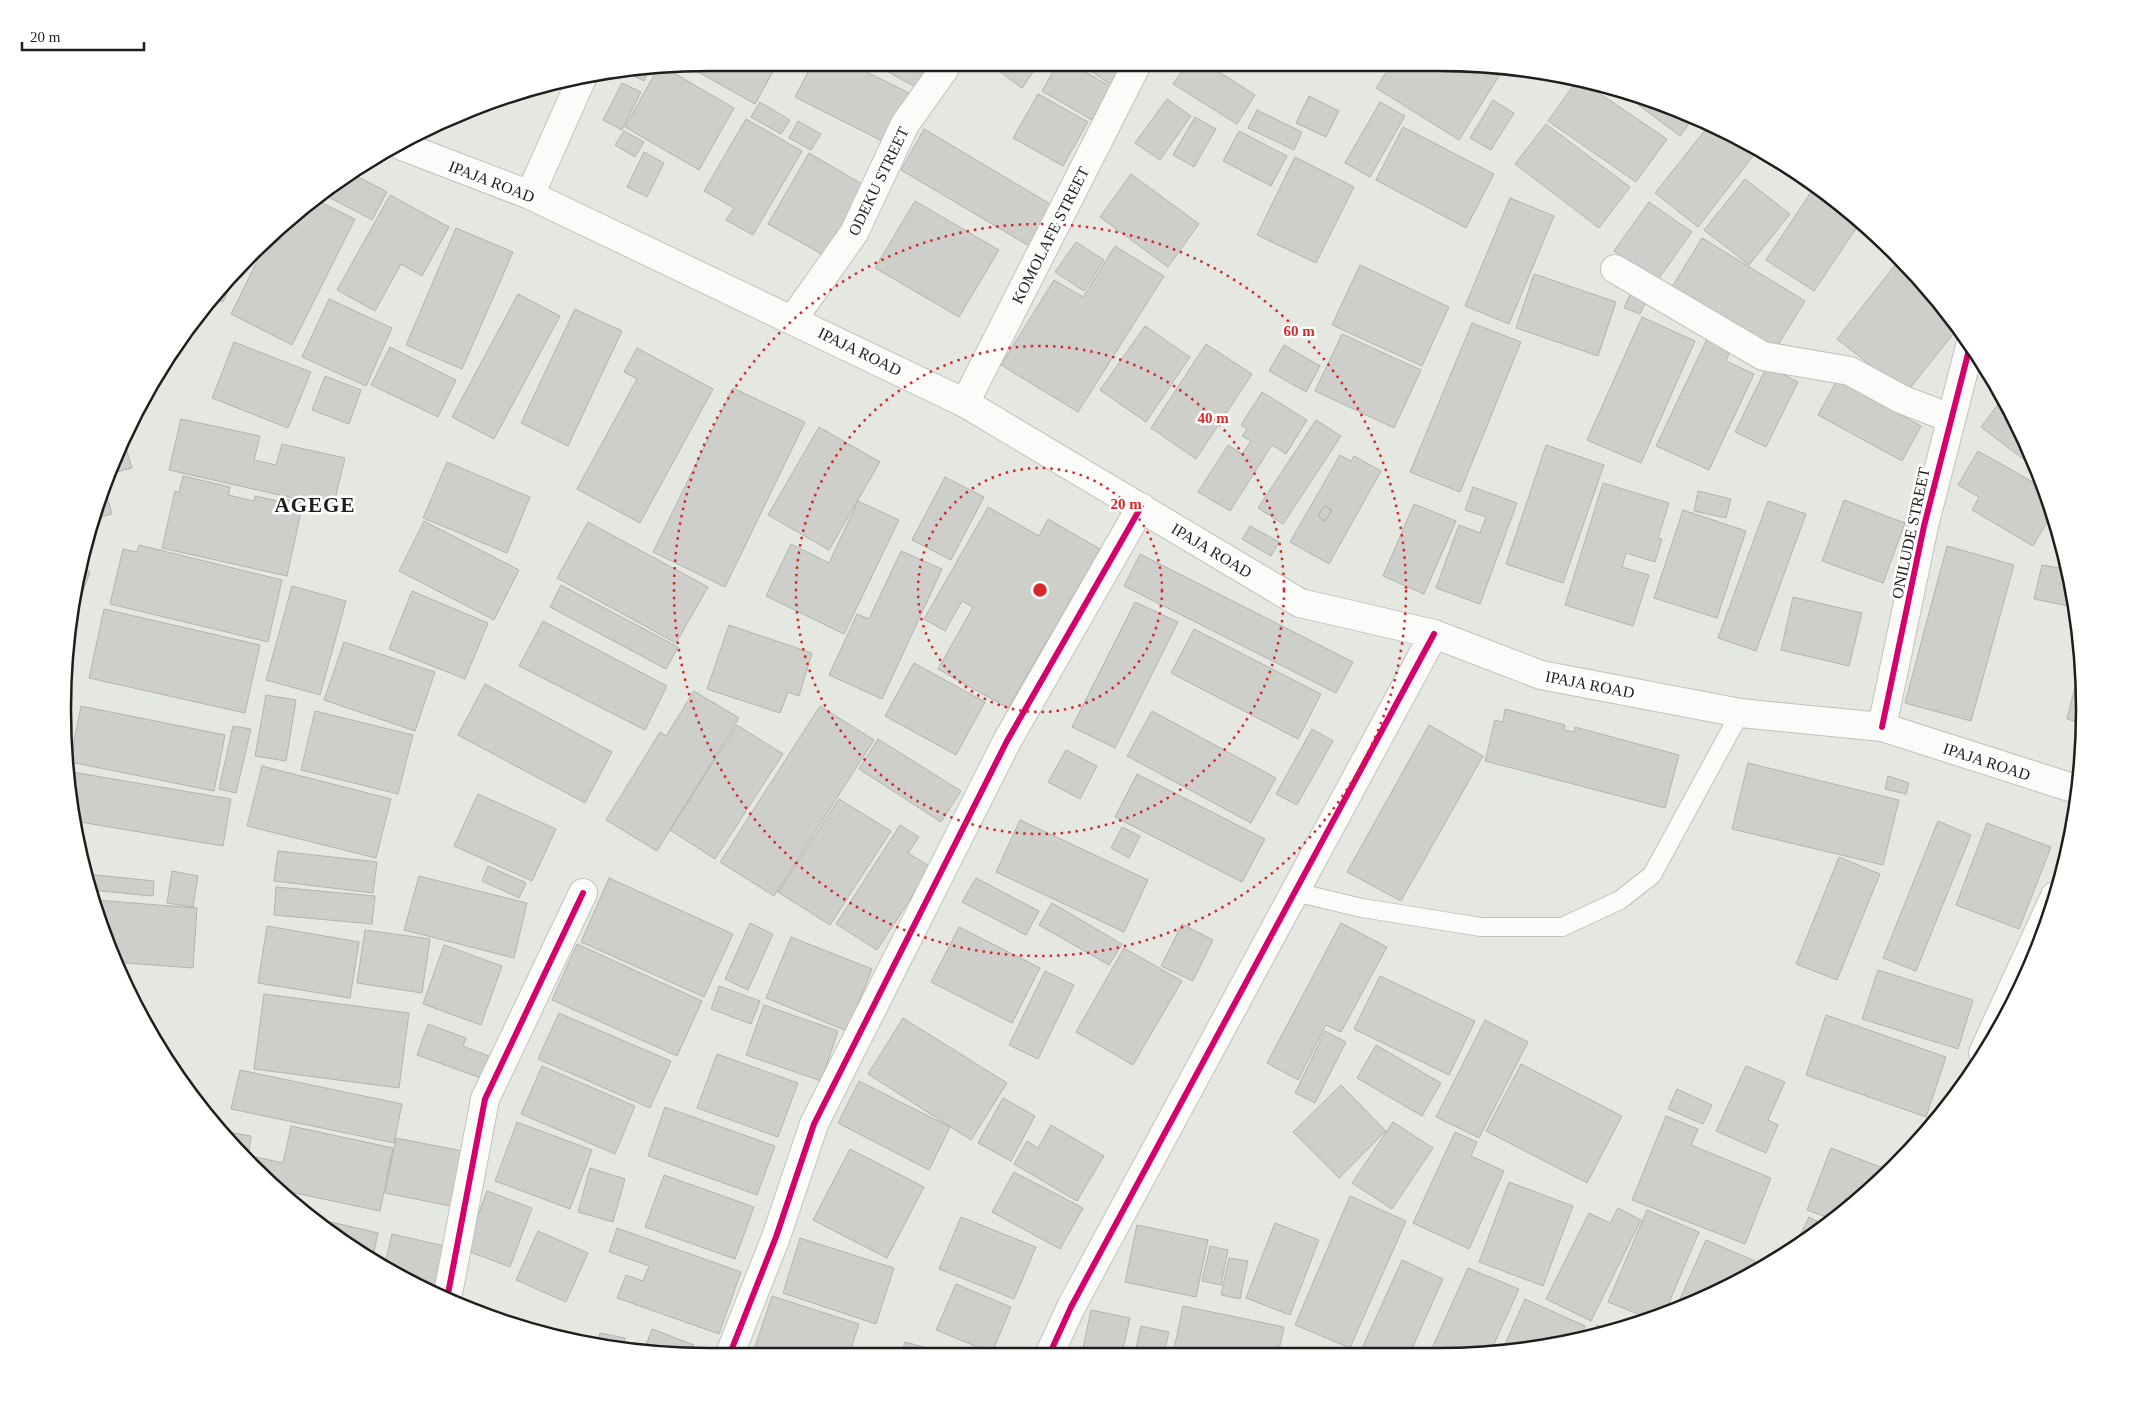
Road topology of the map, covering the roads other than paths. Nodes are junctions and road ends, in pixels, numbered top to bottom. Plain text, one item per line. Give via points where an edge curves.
1 (944, 71) edge
2 (1133, 71) edge
3 (579, 85) edge
4 (407, 148) edge
5 (530, 195) junction
6 (1616, 269) dead end
7 (793, 319) junction
8 (1968, 354) edge
9 (965, 403) junction
10 (1950, 418) junction
11 (1141, 507) junction
12 (1434, 634) junction
13 (1740, 713) junction
14 (1882, 727) junction
15 (2071, 787) edge
16 (1295, 892) junction
17 (583, 893) dead end
18 (448, 1292) edge
19 (733, 1348) edge
20 (1052, 1348) edge

1 - 7 street, ODEKU STREET via 905,124 854,233
2 - 9 street, KOMOLAFE STREET
3 - 5 street
4 - 5 street, IPAJA ROAD
5 - 7 street, IPAJA ROAD
6 - 10 street via 1763,356 1850,371 1901,399
7 - 9 street, IPAJA ROAD
8 - 10 street, ONILUDE STREET
9 - 11 street, IPAJA ROAD
10 - 14 street, ONILUDE STREET
11 - 12 street, IPAJA ROAD via 1300,603
11 - 19 street via 1007,741 814,1124 776,1237
12 - 13 street, IPAJA ROAD via 1541,675
12 - 16 street
13 - 14 street, IPAJA ROAD
13 - 16 lane via 1652,875 1620,900 1562,927 1481,927 1362,908
14 - 15 street, IPAJA ROAD
16 - 20 street via 1071,1307
17 - 18 street via 485,1099

